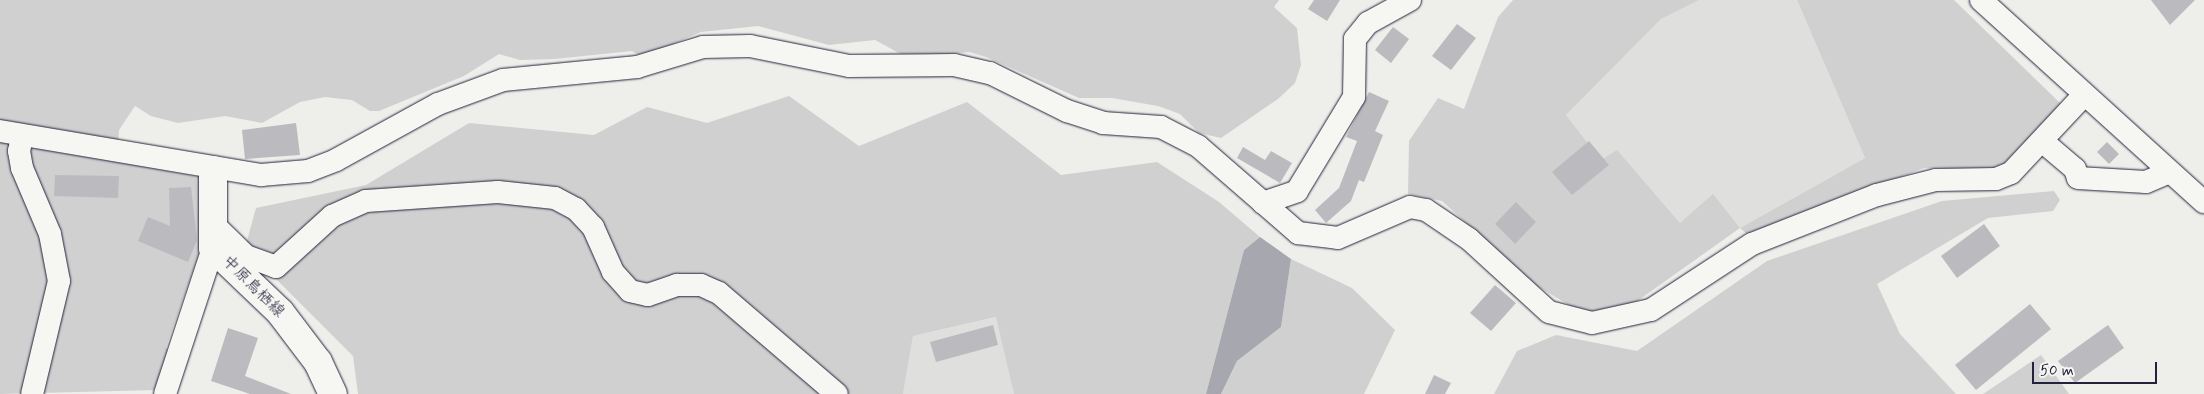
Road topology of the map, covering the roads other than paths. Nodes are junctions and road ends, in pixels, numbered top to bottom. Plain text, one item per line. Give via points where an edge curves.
1 (1410, 0) edge
2 (1981, 0) edge
3 (2084, 95) junction
4 (0, 131) edge
5 (22, 137) junction
6 (2042, 141) junction
7 (213, 170) junction
8 (2170, 172) junction
9 (2204, 202) edge
10 (1263, 203) junction
11 (212, 234) junction
12 (32, 394) edge
13 (165, 394) edge
14 (333, 394) edge
15 (837, 394) edge

1 - 10 street via 1368,23 1355,39 1354,97 1297,191
2 - 3 street
3 - 6 street
3 - 8 street
4 - 5 street
5 - 7 street
5 - 12 street via 19,151 22,168 50,234 59,281
6 - 8 street via 2074,169 2078,178 2146,182
6 - 10 street via 2016,168 1996,179 1911,184 1784,230 1718,265 1651,310 1613,322 1592,323 1549,312 1469,239 1426,210 1410,207 1338,238 1317,238 1298,233
7 - 10 street via 261,175 308,171 468,90 503,80 637,67 728,44 849,66 954,65 990,73 1067,111 1103,123 1161,127 1198,146
7 - 11 main road
8 - 9 street
11 - 13 street
11 - 14 main road, 中原鳥栖線 via 280,312 318,362
11 - 15 street via 246,256 276,267 332,216 366,201 498,192 555,198 576,209 593,227 613,272 630,291 648,295 677,285 693,285 719,293

